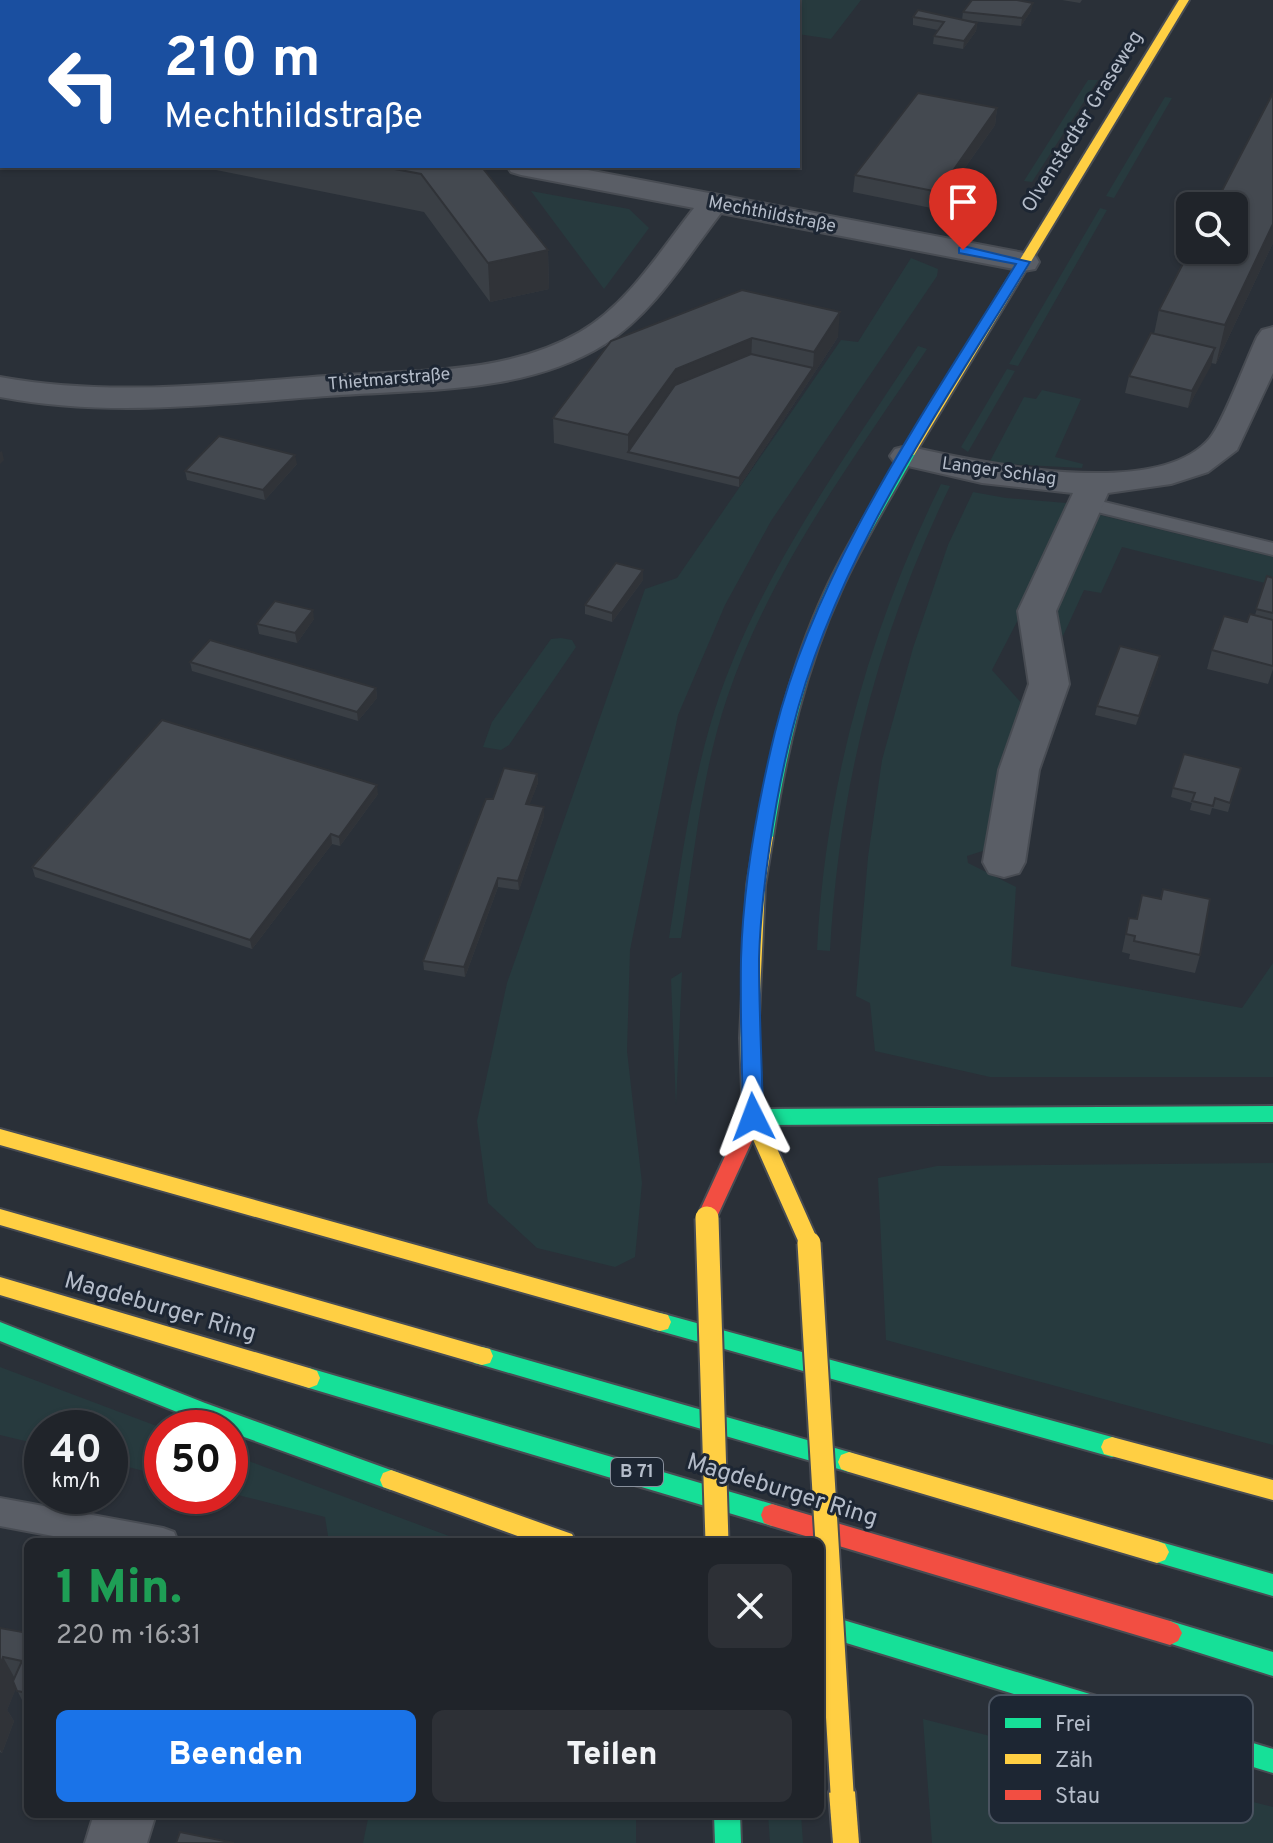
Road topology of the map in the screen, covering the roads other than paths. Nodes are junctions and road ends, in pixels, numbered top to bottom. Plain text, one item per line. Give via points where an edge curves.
1 (1184, 0) edge
2 (531, 168) edge
3 (713, 204) junction
4 (1024, 262) junction
5 (1273, 337) edge
6 (0, 387) edge
7 (907, 456) junction
8 (1090, 493) junction
9 (1273, 549) edge
10 (1004, 862) dead end
11 (1273, 1114) edge
12 (753, 1117) junction
13 (0, 1137) edge
14 (0, 1217) edge
15 (0, 1286) edge
16 (0, 1331) edge
17 (1273, 1490) edge
18 (0, 1512) edge
19 (141, 1538) edge
20 (553, 1538) edge
21 (717, 1538) edge
22 (1273, 1585) edge
23 (824, 1625) edge
24 (1273, 1664) edge
25 (1055, 1695) edge
26 (1253, 1755) edge
27 (1273, 1761) edge
28 (124, 1818) edge
29 (727, 1818) edge
30 (116, 1843) edge
31 (728, 1843) edge
32 (846, 1843) edge

1 - 4 main road, Olvenstedter Graseweg
2 - 3 street, Mechthildstraße
3 - 4 street, Mechthildstraße
3 - 6 street, Thietmarstraße via 611,323 578,345 531,362 444,376 158,398 52,396
4 - 7 main road, Olvenstedter Graseweg
5 - 8 street, Langer Schlag via 1219,450 1170,474
7 - 8 street, Langer Schlag
7 - 12 main road, Olvenstedter Graseweg via 833,591 784,731 756,885 750,958
8 - 9 lane
8 - 10 street via 1037,611 1049,684 1019,770
11 - 12 main road
12 - 21 main road, bridge via 707,1217
12 - 32 main road, bridge via 809,1243
13 - 17 main road
14 - 22 main road, Magdeburger Ring
15 - 24 main road, Magdeburger Ring / B 71
16 - 20 main road via 228,1421
18 - 19 lane
23 - 25 main road
26 - 27 main road
28 - 30 street
29 - 31 main road

